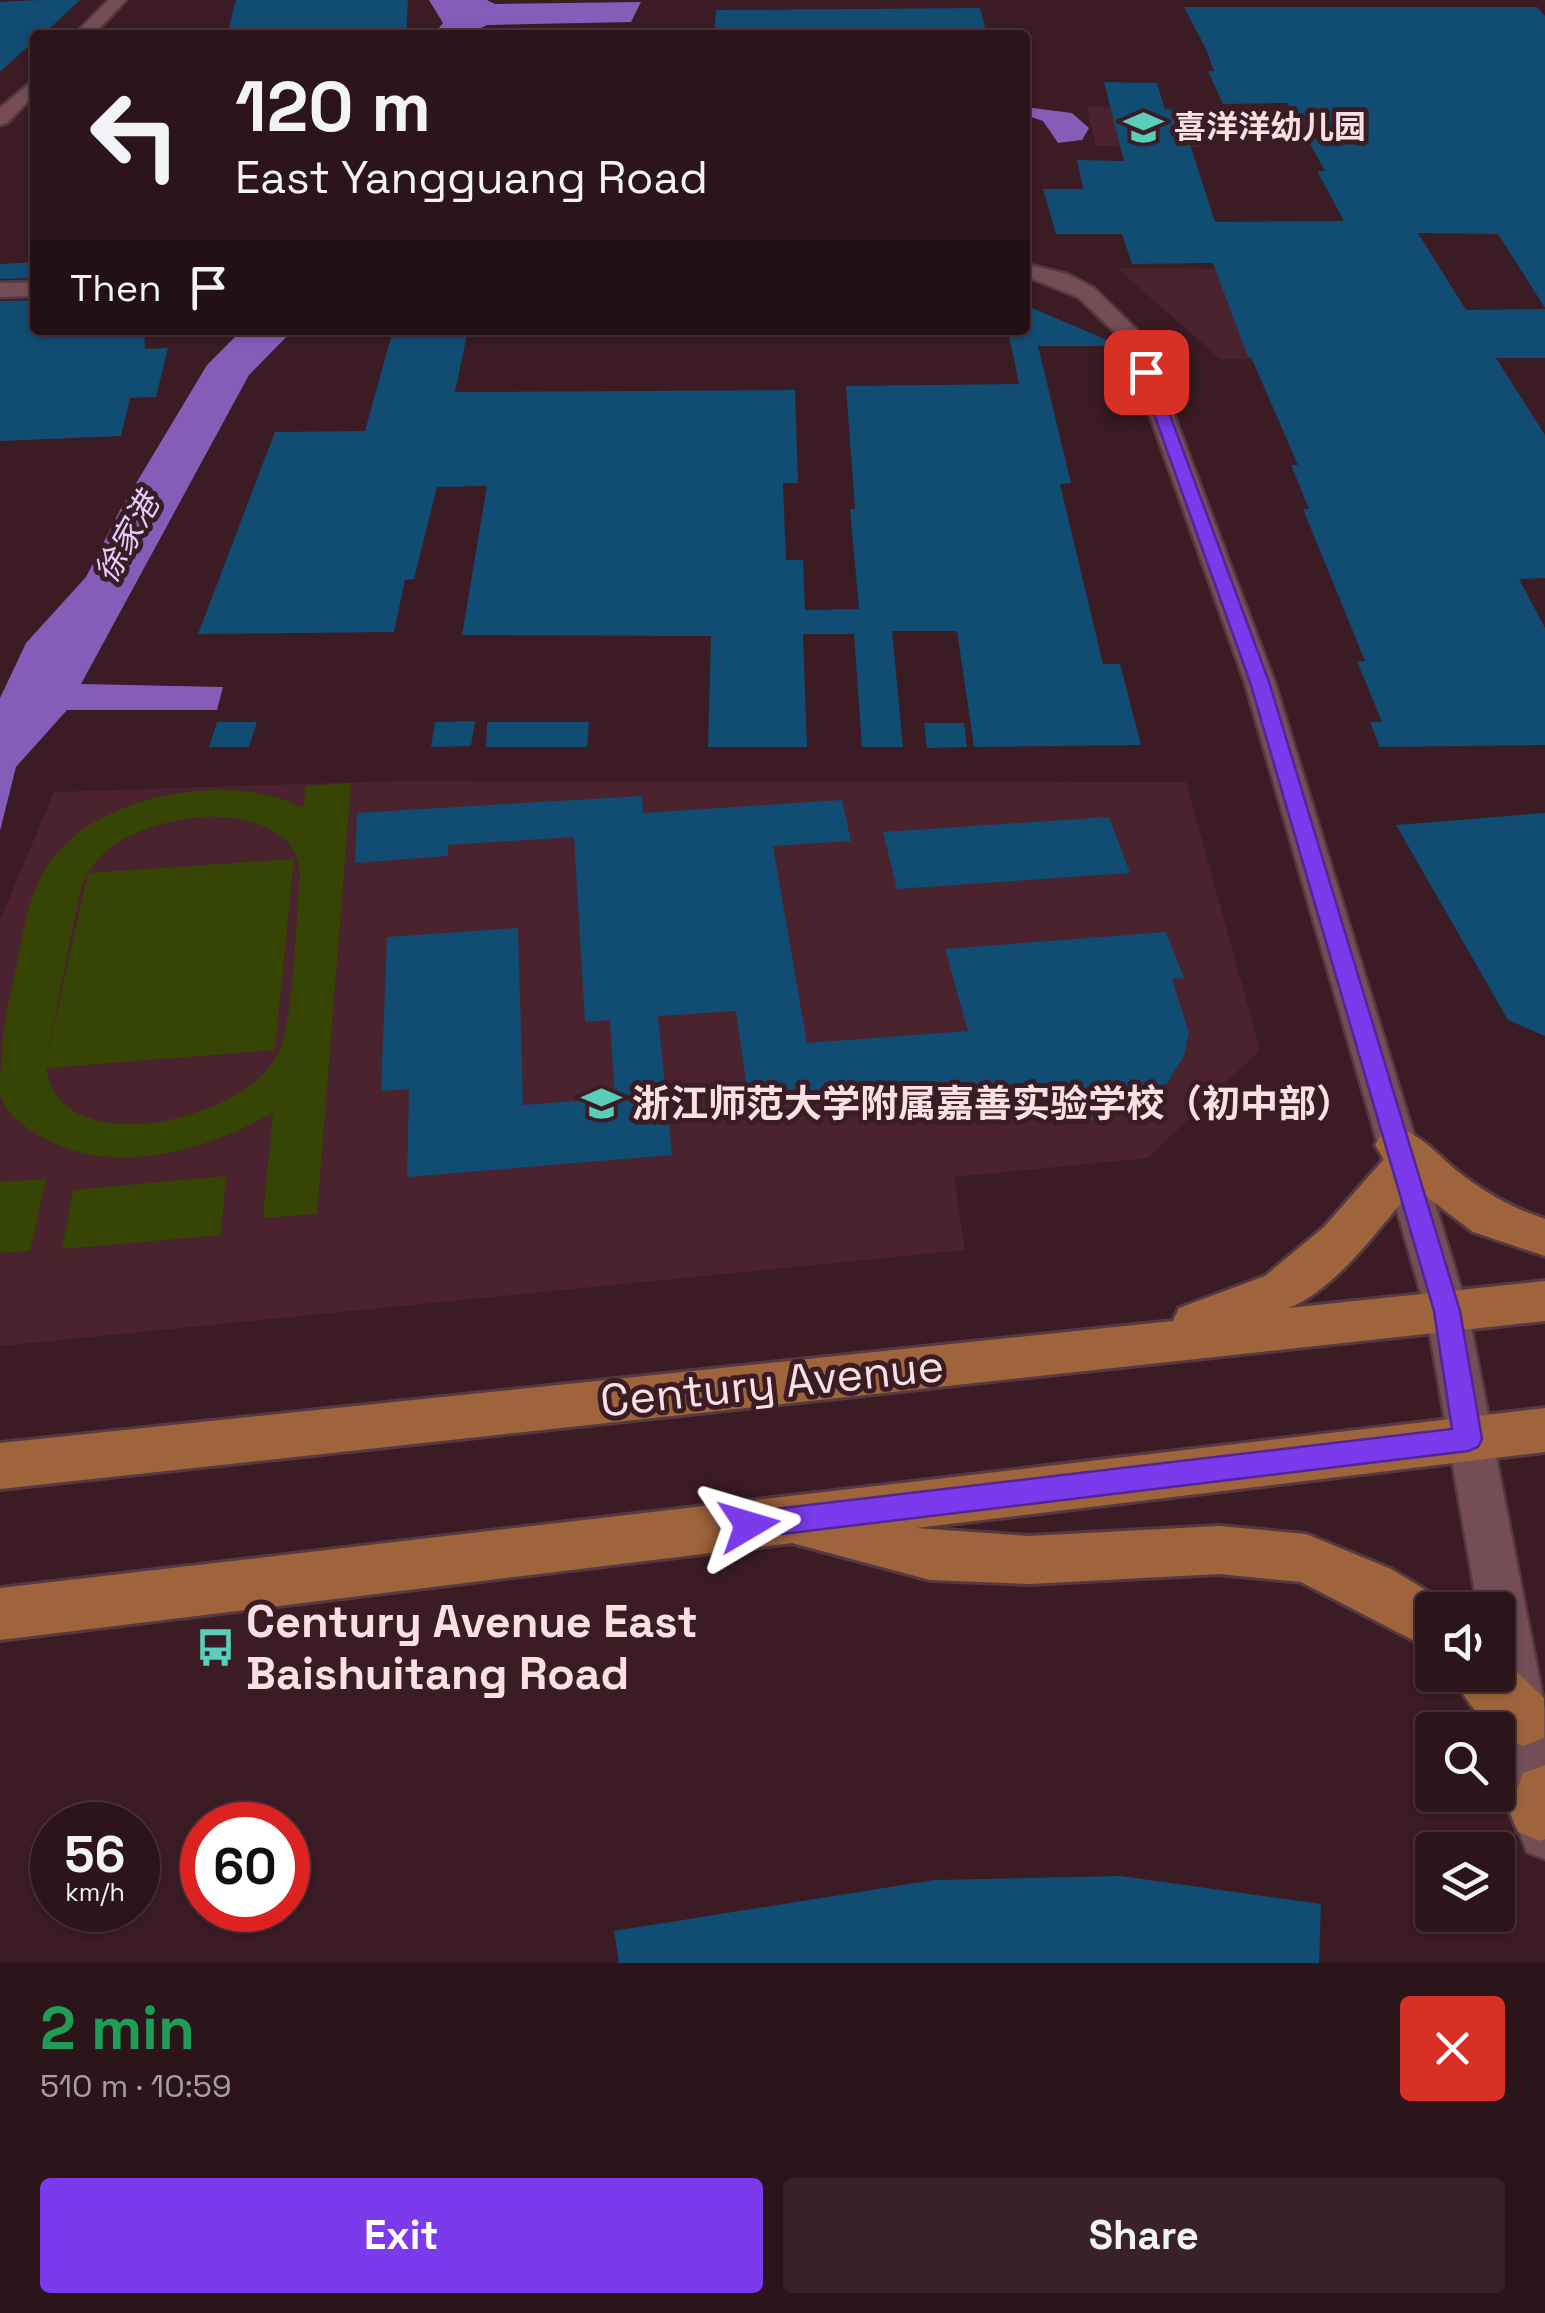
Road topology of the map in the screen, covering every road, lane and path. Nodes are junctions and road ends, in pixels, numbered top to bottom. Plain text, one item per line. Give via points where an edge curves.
1 (118, 0) edge
2 (89, 30) edge
3 (30, 89) edge
4 (0, 119) edge
5 (1030, 271) edge
6 (30, 288) edge
7 (0, 290) edge
8 (1401, 1156) junction
9 (1545, 1238) edge
10 (1545, 1301) edge
11 (1447, 1311) junction
12 (1142, 1343) junction
13 (1545, 1430) edge
14 (1468, 1439) junction
15 (0, 1466) edge
16 (788, 1520) junction
17 (0, 1614) edge
18 (1415, 1614) edge
19 (1498, 1692) edge
20 (1522, 1718) junction
21 (1544, 1813) edge

1 - 2 street
3 - 4 street
5 - 8 street via 1074,283 1134,338 1260,682
6 - 7 street
8 - 9 main road via 1490,1219
8 - 11 street
8 - 12 main road via 1341,1240 1284,1290
10 - 11 main road, Century Avenue
11 - 12 main road, Century Avenue
11 - 14 street
12 - 15 main road, Century Avenue
13 - 14 main road
14 - 16 main road
14 - 20 street
16 - 17 main road
16 - 18 main road via 930,1556 1030,1560 1219,1550 1306,1558
19 - 20 main road
20 - 21 street

